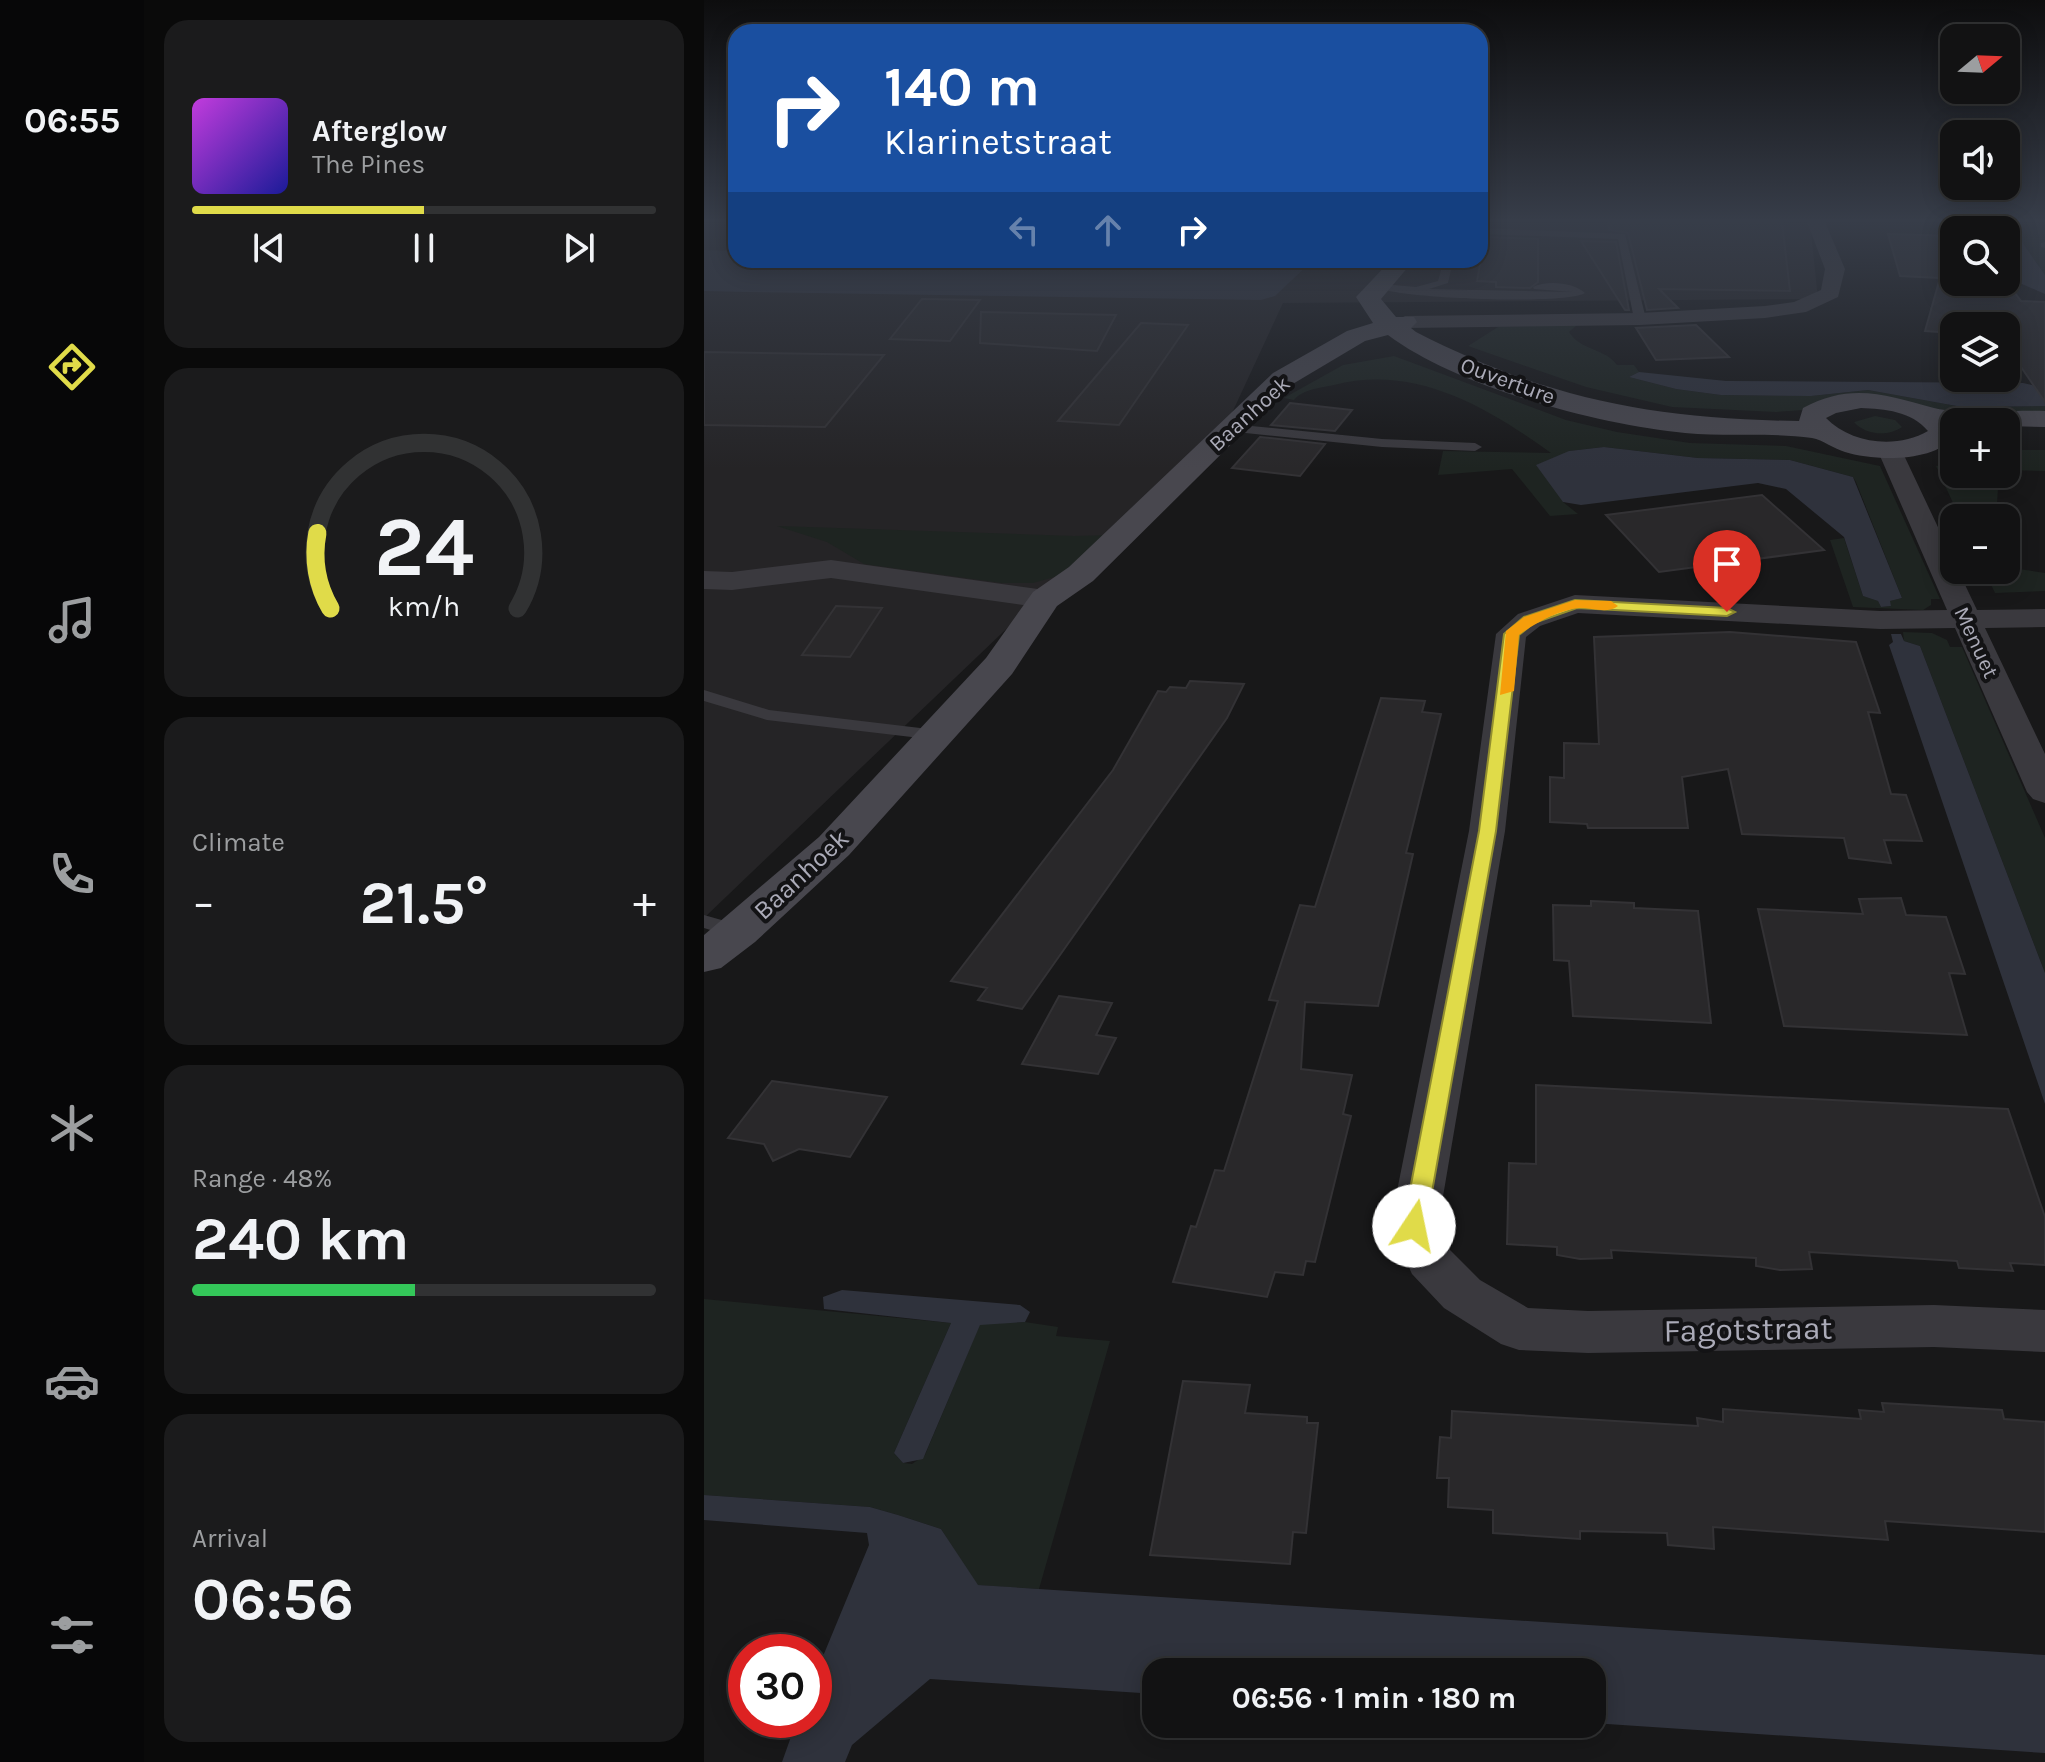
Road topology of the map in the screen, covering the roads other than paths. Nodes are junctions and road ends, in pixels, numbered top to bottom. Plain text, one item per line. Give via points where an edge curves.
1 (1369, 304) edge
2 (1637, 304) edge
3 (1807, 304) edge
4 (1640, 319) junction
5 (1395, 324) junction
6 (2045, 419) edge
7 (2020, 420) edge
8 (1816, 422) junction
9 (1940, 424) edge
10 (1231, 428) junction
11 (2020, 431) edge
12 (2045, 431) edge
13 (1940, 436) edge
14 (1475, 447) dead end
15 (1889, 449) junction
16 (704, 580) edge
17 (1045, 599) junction
18 (2045, 618) edge
19 (1967, 620) junction
20 (704, 695) edge
21 (937, 735) junction
22 (2045, 792) edge
23 (704, 921) edge
24 (739, 932) junction
25 (704, 957) edge
26 (2045, 1331) edge

1 - 5 street via 1370,310
2 - 4 lane
3 - 4 street, Baanhoek
4 - 5 street, Baanhoek
5 - 8 street, Ouverture via 1432,352 1606,414 1696,426
5 - 10 street, Baanhoek via 1356,336 1282,379
6 - 7 street
8 - 9 street via 1832,404 1865,400 1901,405
8 - 15 street via 1841,441
10 - 14 lane
10 - 17 street, Baanhoek via 1081,574
11 - 12 street
13 - 15 street via 1925,444
15 - 19 street, Menuet
16 - 17 street via 831,569
17 - 21 street, Baanhoek via 999,666
18 - 19 street
19 - 22 street, Menuet
19 - 26 street, Fagotstraat via 1575,604 1529,620 1511,634 1487,831 1414,1226 1429,1260 1462,1294 1519,1329 1934,1326
20 - 21 lane via 767,715
21 - 24 street, Baanhoek via 834,846
23 - 24 lane
24 - 25 street, Baanhoek

